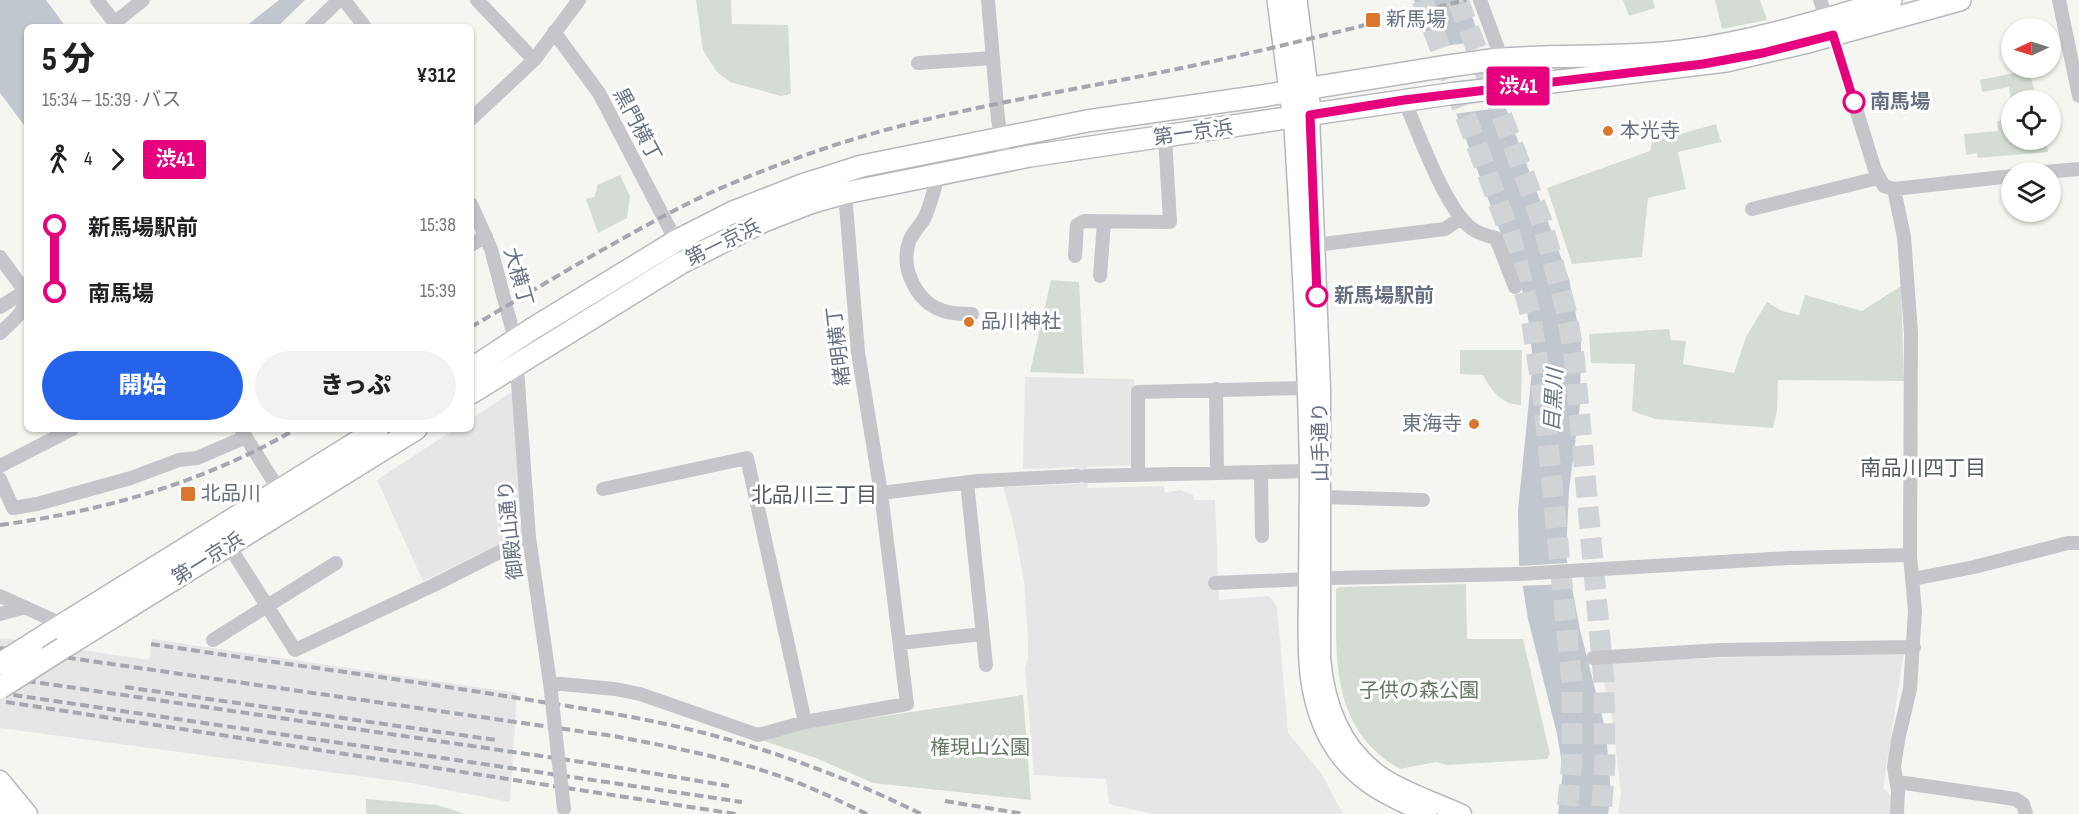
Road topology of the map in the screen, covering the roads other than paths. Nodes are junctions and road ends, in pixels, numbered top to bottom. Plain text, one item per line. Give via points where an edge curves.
1 (97, 0) edge
2 (143, 0) edge
3 (339, 0) edge
4 (344, 0) edge
5 (477, 0) edge
6 (579, 0) edge
7 (988, 0) edge
8 (1278, 0) edge
9 (1296, 0) edge
10 (1480, 0) edge
11 (1891, 0) edge
12 (1960, 0) edge
13 (2059, 0) edge
14 (1827, 18) edge
15 (115, 24) edge
16 (117, 24) edge
17 (314, 24) edge
18 (363, 24) edge
19 (555, 32) junction
20 (993, 58) junction
21 (1496, 59) junction
22 (534, 60) junction
23 (918, 63) dead end
24 (1507, 88) junction
25 (1299, 90) junction
26 (2079, 96) edge
27 (1404, 100) junction
28 (474, 116) edge
29 (1301, 117) junction
30 (1165, 137) junction
31 (1001, 138) junction
32 (1005, 160) junction
33 (2079, 169) edge
34 (2061, 171) edge
35 (930, 176) junction
36 (2001, 177) edge
37 (1878, 178) junction
38 (1894, 189) junction
39 (845, 193) junction
40 (1752, 209) dead end
41 (474, 210) edge
42 (1461, 218) junction
43 (1104, 222) junction
44 (486, 236) junction
45 (676, 241) junction
46 (474, 244) edge
47 (1314, 245) junction
48 (0, 256) edge
49 (1075, 256) dead end
50 (1100, 276) dead end
51 (1515, 287) dead end
52 (24, 289) edge
53 (24, 292) edge
54 (24, 293) edge
55 (0, 297) edge
56 (0, 307) edge
57 (24, 307) edge
58 (972, 314) dead end
59 (0, 333) edge
60 (515, 340) junction
61 (518, 364) junction
62 (474, 367) edge
63 (1306, 388) junction
64 (1216, 389) junction
65 (474, 391) edge
66 (66, 432) edge
67 (373, 432) edge
68 (411, 432) edge
69 (244, 433) edge
70 (0, 466) edge
71 (1309, 471) junction
72 (1261, 472) junction
73 (1216, 473) junction
74 (1138, 475) junction
75 (0, 479) edge
76 (967, 482) junction
77 (603, 489) dead end
78 (279, 490) junction
79 (881, 493) junction
80 (1322, 498) junction
81 (1423, 500) dead end
82 (1262, 536) dead end
83 (529, 537) junction
84 (2079, 543) edge
85 (229, 546) junction
86 (1910, 555) junction
87 (336, 563) dead end
88 (1913, 579) junction
89 (1314, 580) junction
90 (1215, 584) dead end
91 (0, 596) edge
92 (0, 604) edge
93 (25, 607) junction
94 (267, 607) junction
95 (0, 614) edge
96 (61, 625) junction
97 (91, 631) junction
98 (982, 634) junction
99 (213, 640) dead end
100 (900, 643) junction
101 (1914, 647) junction
102 (1593, 658) dead end
103 (0, 664) edge
104 (986, 665) dead end
105 (0, 688) edge
106 (550, 688) junction
107 (805, 722) junction
108 (0, 780) edge
109 (1898, 782) junction
110 (0, 804) edge
111 (565, 812) edge
112 (8, 814) edge
113 (28, 814) edge
114 (1427, 814) edge
115 (1462, 814) edge
116 (1898, 814) edge
117 (2026, 814) edge

1 - 15 street
2 - 16 street
3 - 17 street
4 - 18 street
5 - 22 street
6 - 19 street
7 - 20 street
8 - 25 highway, 山手通り
9 - 25 highway, 山手通り
10 - 21 street
11 - 14 highway, 第一京浜
12 - 14 highway, 第一京浜
13 - 26 street
14 - 21 highway, 第一京浜 via 1760,37 1682,51
14 - 24 highway, 第一京浜 via 1763,53 1714,63
14 - 37 street
19 - 22 street
19 - 45 street, 黒門横丁 via 599,93
20 - 23 street
20 - 31 street
21 - 24 street
21 - 25 highway, 第一京浜, bridge
22 - 28 street
24 - 27 highway, 第一京浜, bridge
25 - 29 highway, 山手通り
25 - 31 highway, 第一京浜 via 1087,121
27 - 29 highway, 第一京浜
27 - 42 street via 1443,189
29 - 30 highway, 第一京浜
29 - 47 main road, 山手通り
29 - 63 main road, 山手通り
30 - 32 highway, 第一京浜
30 - 43 street via 1170,222
31 - 32 street
31 - 45 highway, 第一京浜 via 862,166 802,185 733,212
32 - 35 highway, 第一京浜
33 - 34 street
35 - 39 highway, 第一京浜
35 - 58 street via 935,187 924,219 908,244 907,269 915,289 930,305 947,312
36 - 38 street
37 - 38 street via 1884,186
37 - 40 street
38 - 86 street via 1904,237 1911,333
39 - 61 highway, 第一京浜 via 764,221 719,242
39 - 79 street, 緒明横丁 via 858,352
41 - 44 street, 大横丁
42 - 47 street via 1444,229
42 - 51 street via 1472,228 1496,238
43 - 49 street via 1084,221 1077,225
43 - 50 street
44 - 46 street
44 - 60 street, 大横丁
45 - 60 highway, 第一京浜
47 - 80 main road, 山手通り
48 - 52 street
53 - 55 street
54 - 56 street
57 - 59 street
60 - 61 street, 大横丁
60 - 62 highway, 第一京浜
61 - 65 highway, 第一京浜
61 - 83 street, 御殿山通り
63 - 64 street
63 - 71 main road, 山手通り
64 - 73 street
64 - 74 street via 1138,392
66 - 70 street
67 - 78 highway, 第一京浜
68 - 85 highway, 第一京浜
69 - 75 street via 197,458 179,460 37,504 13,508
69 - 78 street
71 - 72 street
71 - 89 main road, 山手通り
72 - 73 street
72 - 82 street
73 - 74 street
74 - 76 street
76 - 79 street
76 - 98 street
77 - 107 street via 747,458
78 - 96 highway, 第一京浜
79 - 100 street, 緒明横丁
80 - 81 street
80 - 89 main road, 山手通り
83 - 94 street via 296,650
83 - 106 street, 御殿山通り
84 - 88 street
85 - 94 street
85 - 97 highway, 第一京浜
86 - 88 street
86 - 89 street, bridge
87 - 94 street
88 - 101 street
89 - 90 street
89 - 114 main road, 山手通り via 1308,676 1329,740 1361,779
89 - 115 main road, 山手通り via 1322,674 1329,707 1342,734 1359,757 1383,778
91 - 93 street
92 - 93 street
93 - 95 street
93 - 96 street
94 - 99 street
96 - 97 street
96 - 103 highway, 第一京浜, bridge
97 - 105 highway, 第一京浜, bridge
98 - 100 street
98 - 104 street
100 - 107 street, 緒明横丁 via 907,704
101 - 102 street via 1720,650
101 - 109 street via 1894,767
106 - 107 street via 615,689 640,694 758,735
106 - 111 street, 御殿山通り, bridge
108 - 113 main road
109 - 116 street
109 - 117 street via 2015,799 2023,804
110 - 112 main road

